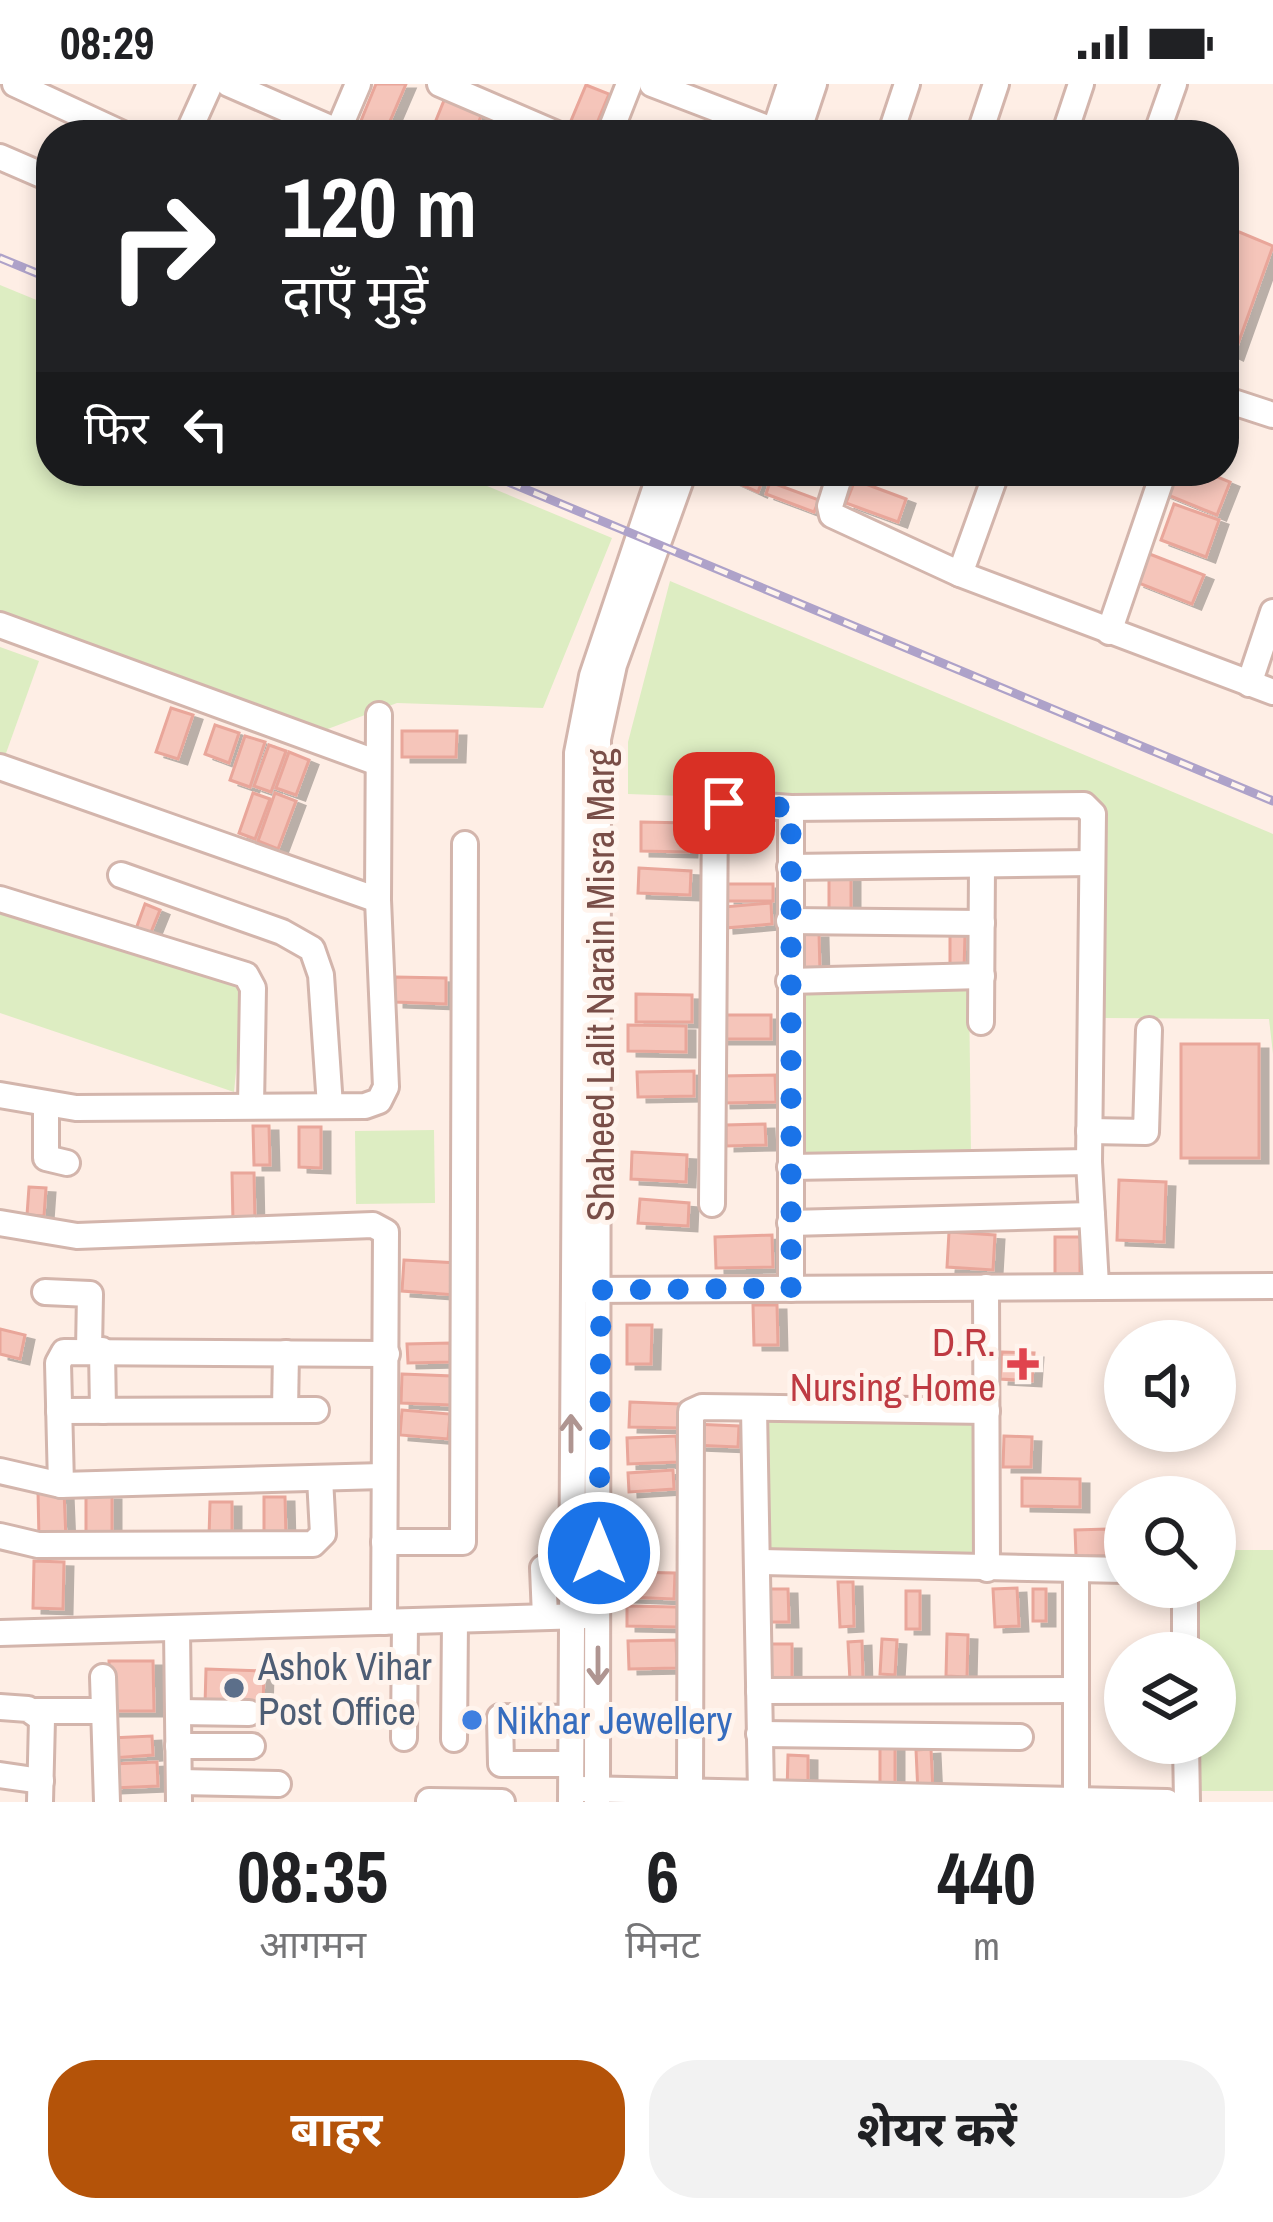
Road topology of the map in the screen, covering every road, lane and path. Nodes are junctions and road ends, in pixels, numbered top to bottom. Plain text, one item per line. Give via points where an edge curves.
1 (14, 84) edge
2 (210, 84) edge
3 (229, 84) edge
4 (358, 84) edge
5 (440, 84) edge
6 (629, 84) edge
7 (652, 84) edge
8 (790, 84) edge
9 (814, 84) edge
10 (907, 84) edge
11 (995, 84) edge
12 (1081, 84) edge
13 (1174, 84) edge
14 (92, 120) edge
15 (194, 120) edge
16 (312, 120) edge
17 (346, 120) edge
18 (524, 120) edge
19 (615, 120) edge
20 (746, 120) edge
21 (784, 120) edge
22 (791, 120) edge
23 (895, 120) edge
24 (984, 120) edge
25 (1069, 120) edge
26 (1161, 120) edge
27 (0, 158) edge
28 (36, 173) edge
29 (1239, 403) edge
30 (1273, 415) edge
31 (656, 486) edge
32 (679, 486) edge
33 (836, 486) edge
34 (992, 486) edge
35 (1159, 486) edge
36 (961, 574) junction
37 (1273, 612) edge
38 (0, 625) edge
39 (1109, 632) junction
40 (1261, 688) edge
41 (379, 716) dead end
42 (379, 764) junction
43 (1, 767) edge
44 (791, 808) junction
45 (465, 844) dead end
46 (1091, 863) junction
47 (982, 866) junction
48 (790, 867) junction
49 (121, 875) dead end
50 (0, 898) edge
51 (378, 900) junction
52 (790, 921) junction
53 (982, 923) junction
54 (982, 976) junction
55 (789, 981) junction
56 (981, 1022) dead end
57 (1149, 1030) dead end
58 (0, 1095) edge
59 (46, 1105) junction
60 (251, 1106) junction
61 (330, 1106) junction
62 (1089, 1131) junction
63 (1089, 1162) junction
64 (67, 1163) dead end
65 (790, 1167) junction
66 (712, 1204) dead end
67 (1092, 1215) junction
68 (0, 1223) edge
69 (790, 1223) junction
70 (1096, 1285) junction
71 (1273, 1286) edge
72 (986, 1287) junction
73 (791, 1288) junction
74 (571, 1290) junction
75 (601, 1290) junction
76 (45, 1292) dead end
77 (95, 1350) junction
78 (286, 1353) junction
79 (387, 1354) junction
80 (754, 1408) junction
81 (285, 1410) junction
82 (316, 1410) dead end
83 (59, 1411) junction
84 (104, 1411) junction
85 (987, 1412) junction
86 (0, 1471) edge
87 (383, 1476) junction
88 (320, 1478) junction
89 (62, 1485) junction
90 (0, 1536) edge
91 (384, 1542) junction
92 (757, 1562) junction
93 (571, 1567) junction
94 (987, 1568) junction
95 (1104, 1570) edge
96 (1076, 1571) junction
97 (571, 1616) junction
98 (599, 1616) junction
99 (545, 1617) junction
100 (455, 1620) junction
101 (395, 1622) junction
102 (177, 1629) junction
103 (0, 1633) edge
104 (103, 1677) dead end
105 (1075, 1690) junction
106 (759, 1691) junction
107 (0, 1707) edge
108 (36, 1711) junction
109 (104, 1711) junction
110 (178, 1712) junction
111 (249, 1713) dead end
112 (571, 1718) junction
113 (760, 1734) junction
114 (1020, 1737) dead end
115 (404, 1738) dead end
116 (454, 1739) dead end
117 (178, 1746) junction
118 (252, 1746) dead end
119 (501, 1764) junction
120 (1186, 1764) edge
121 (0, 1774) edge
122 (278, 1784) dead end
123 (582, 1790) edge
124 (40, 1792) edge
125 (179, 1792) edge
126 (690, 1792) junction
127 (760, 1793) junction
128 (867, 1799) edge
129 (1076, 1800) edge
130 (106, 1802) edge
131 (429, 1802) edge
132 (488, 1802) edge
133 (502, 1802) edge
134 (1167, 1802) edge
135 (1187, 1802) edge

1 - 14 street
2 - 15 street
3 - 16 street
4 - 17 street
5 - 18 street
6 - 19 street
7 - 20 street
8 - 21 street
9 - 22 street
10 - 23 street
11 - 24 street
12 - 25 street
13 - 26 street
27 - 28 street
29 - 30 street
31 - 74 street, Shaheed Lalit Narain Misra Marg via 588,688 577,753
32 - 75 street, Shaheed Lalit Narain Misra Marg via 599,726
33 - 36 street via 832,515
34 - 36 street
35 - 39 street
36 - 39 street
37 - 40 street
38 - 42 street
39 - 40 street
41 - 42 street
42 - 51 street
43 - 51 street
44 - 46 street via 1084,805 1093,814
44 - 48 street
44 - 66 street via 724,803 713,813
45 - 91 street via 463,1542
46 - 47 street
46 - 62 street
47 - 48 street
47 - 53 street
48 - 52 street
49 - 61 street via 312,949
50 - 60 street via 246,975 253,988
51 - 61 street via 386,1087 373,1105
52 - 53 street
52 - 55 street
53 - 54 street
54 - 55 street
54 - 56 street
55 - 65 street
57 - 62 street via 1146,1132
58 - 59 street
59 - 60 street
59 - 64 street via 46,1158
60 - 61 street
62 - 63 street
63 - 65 street
63 - 67 street
65 - 69 street
67 - 69 street
67 - 70 street
68 - 79 street via 77,1236 380,1226 389,1239
69 - 73 street
70 - 71 street
70 - 72 street
72 - 73 street
72 - 85 street
73 - 75 street
74 - 75 street
93 -> 74 street, Shaheed Lalit Narain Misra Marg
75 - 98 street, Shaheed Lalit Narain Misra Marg
76 - 77 street via 89,1294
77 - 78 street
77 - 83 street via 59,1356
77 - 84 street
78 - 79 street
78 - 81 street
79 - 87 street
80 - 85 street
80 - 92 street
80 - 126 street via 702,1407 689,1419
81 - 82 street
81 - 84 street
83 - 84 street
83 - 89 street
85 - 94 street
86 - 89 street
87 - 88 street
87 - 91 street
88 - 89 street
88 - 90 street via 322,1534 313,1544 38,1545
91 - 101 street
92 - 94 street
92 - 106 street
93 - 97 street, Shaheed Lalit Narain Misra Marg
93 - 99 street via 543,1568
94 - 96 street
95 - 96 street
96 - 105 street
97 - 98 street
97 - 99 street
97 - 112 street, Shaheed Lalit Narain Misra Marg
98 -> 123 street, Shaheed Lalit Narain Misra Marg
99 - 100 street
100 - 101 street
100 - 116 street
101 - 102 street
101 - 115 street
102 - 103 street
102 - 110 street
104 - 109 street
105 - 106 street
105 - 129 street
106 - 113 street
107 - 108 street
108 - 109 street
108 - 124 street
109 - 130 street
110 - 111 street
110 - 117 street
112 - 119 street via 500,1717
112 - 123 street, Shaheed Lalit Narain Misra Marg
113 - 114 street
113 - 127 street
117 - 118 street
117 - 125 street
119 - 123 street
119 - 132 street
120 - 135 street
121 - 124 street
122 - 125 street
123 - 126 street
126 - 127 street
127 - 128 street
128 - 129 street
129 - 134 street
131 - 132 street
132 - 133 street

